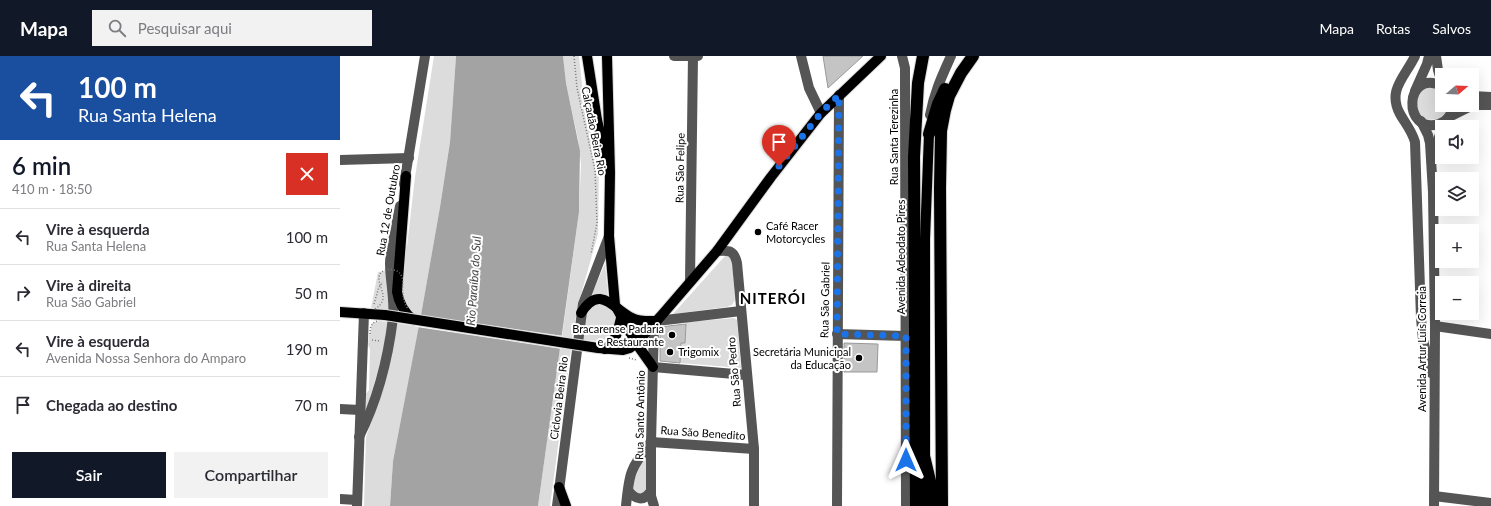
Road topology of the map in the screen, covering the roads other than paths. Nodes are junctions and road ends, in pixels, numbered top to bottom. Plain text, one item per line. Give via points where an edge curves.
1 (425, 56) edge
2 (587, 56) edge
3 (607, 56) edge
4 (674, 56) edge
5 (693, 56) edge
6 (699, 56) edge
7 (801, 56) edge
8 (882, 56) edge
9 (902, 56) edge
10 (923, 56) edge
11 (951, 56) edge
12 (1414, 56) edge
13 (1429, 56) edge
14 (1436, 56) edge
15 (971, 59) edge
16 (1438, 68) edge
17 (1435, 84) edge
18 (1414, 93) junction
19 (839, 95) junction
20 (1479, 96) edge
21 (1491, 97) edge
22 (1491, 105) edge
23 (821, 113) junction
24 (1449, 120) edge
25 (1421, 121) junction
26 (1435, 125) edge
27 (929, 134) junction
28 (409, 158) junction
29 (340, 160) edge
30 (1435, 164) edge
31 (610, 174) junction
32 (406, 176) junction
33 (1433, 192) junction
34 (609, 236) junction
35 (717, 251) junction
36 (690, 281) junction
37 (615, 305) junction
38 (741, 311) junction
39 (340, 312) edge
40 (364, 313) junction
41 (581, 313) junction
42 (412, 315) junction
43 (621, 318) junction
44 (656, 322) junction
45 (1435, 326) junction
46 (837, 334) junction
47 (1491, 334) edge
48 (906, 336) junction
49 (636, 343) junction
50 (602, 349) junction
51 (653, 367) junction
52 (746, 375) junction
53 (1435, 387) junction
54 (340, 409) edge
55 (360, 410) junction
56 (360, 437) junction
57 (650, 442) junction
58 (754, 449) junction
59 (924, 456) junction
60 (559, 487) junction
61 (628, 490) junction
62 (651, 491) junction
63 (340, 500) edge
64 (1434, 501) edge
65 (357, 503) edge
66 (1491, 503) edge
67 (557, 506) edge
68 (566, 506) edge
69 (626, 506) edge
70 (654, 506) edge
71 (754, 506) edge
72 (836, 506) edge
73 (906, 506) edge
74 (916, 506) edge
75 (925, 506) edge
76 (936, 506) edge
77 (942, 506) edge

1 - 28 street, Rua 12 de Outubro
2 - 31 main road via 597,120
3 - 31 main road
4 - 5 street
5 - 6 street
5 - 36 street, Rua São Felipe
7 - 23 street via 809,88
8 - 19 main road
9 - 48 street, Rua Santa Terezinha via 906,82
10 - 74 highway, Avenida Adeodato Pires via 914,157
11 - 27 street via 933,98
12 - 53 street via 1399,82 1395,98 1397,108 1415,142 1421,318
13 - 18 street
14 - 16 street
15 - 27 highway via 945,88
15 - 77 highway via 949,96 942,120 941,135
17 - 18 street via 1426,84
18 - 25 street, Avenida Artur Luís Correia via 1412,106 1415,115
19 - 23 main road
19 - 46 street, Rua São Gabriel
20 - 21 street
22 - 24 street via 1473,105
23 - 35 main road
25 - 26 street
25 - 33 street, Avenida Artur Luís Correia via 1430,143
27 - 59 main road via 925,239
28 - 29 street
28 - 32 street, Rua 12 de Outubro
30 - 33 street, Avenida Artur Luís Correia
31 - 34 main road
32 - 42 main road, bridge via 398,296 402,308
32 - 56 street, Rua 12 de Outubro via 391,255 393,314 389,348 375,401
33 - 45 street, Avenida Artur Luís Correia
34 - 37 main road
34 - 41 street
35 - 36 main road
35 - 38 street, Rua São Pedro via 728,251 735,256
36 - 44 main road
37 - 41 main road via 597,299 587,304
37 - 43 main road
37 - 44 main road via 634,319
38 - 44 street
38 - 52 street, Rua São Pedro
39 - 40 main road
40 - 42 main road, bridge
40 - 55 street
41 - 60 street
42 - 50 main road, bridge
43 - 49 main road
43 - 50 main road via 616,337 611,344
44 - 49 main road
44 - 51 street, Rua Santo Antônio
45 - 47 street
45 - 53 street, Avenida Artur Luís Correia
46 - 48 street
46 - 72 street, Rua São Gabriel
48 - 73 street, Rua Santa Terezinha
49 - 50 main road via 623,350
49 - 51 main road
51 - 52 street
51 - 57 street, Rua Santo Antônio
52 - 58 street, Rua São Pedro
53 - 64 street, Avenida Artur Luís Correia
54 - 55 street
55 - 56 street
56 - 65 street
57 - 58 street, Rua São Benedito
57 - 61 street via 633,467
57 - 62 street, Rua Santo Antônio
58 - 71 street, Rua São Pedro
59 - 75 main road
59 - 76 highway
60 - 67 street
60 - 68 main road
61 - 62 street via 633,497 640,499
61 - 69 street
62 - 70 street, Rua Santo Antônio
63 - 65 street
64 - 66 street

